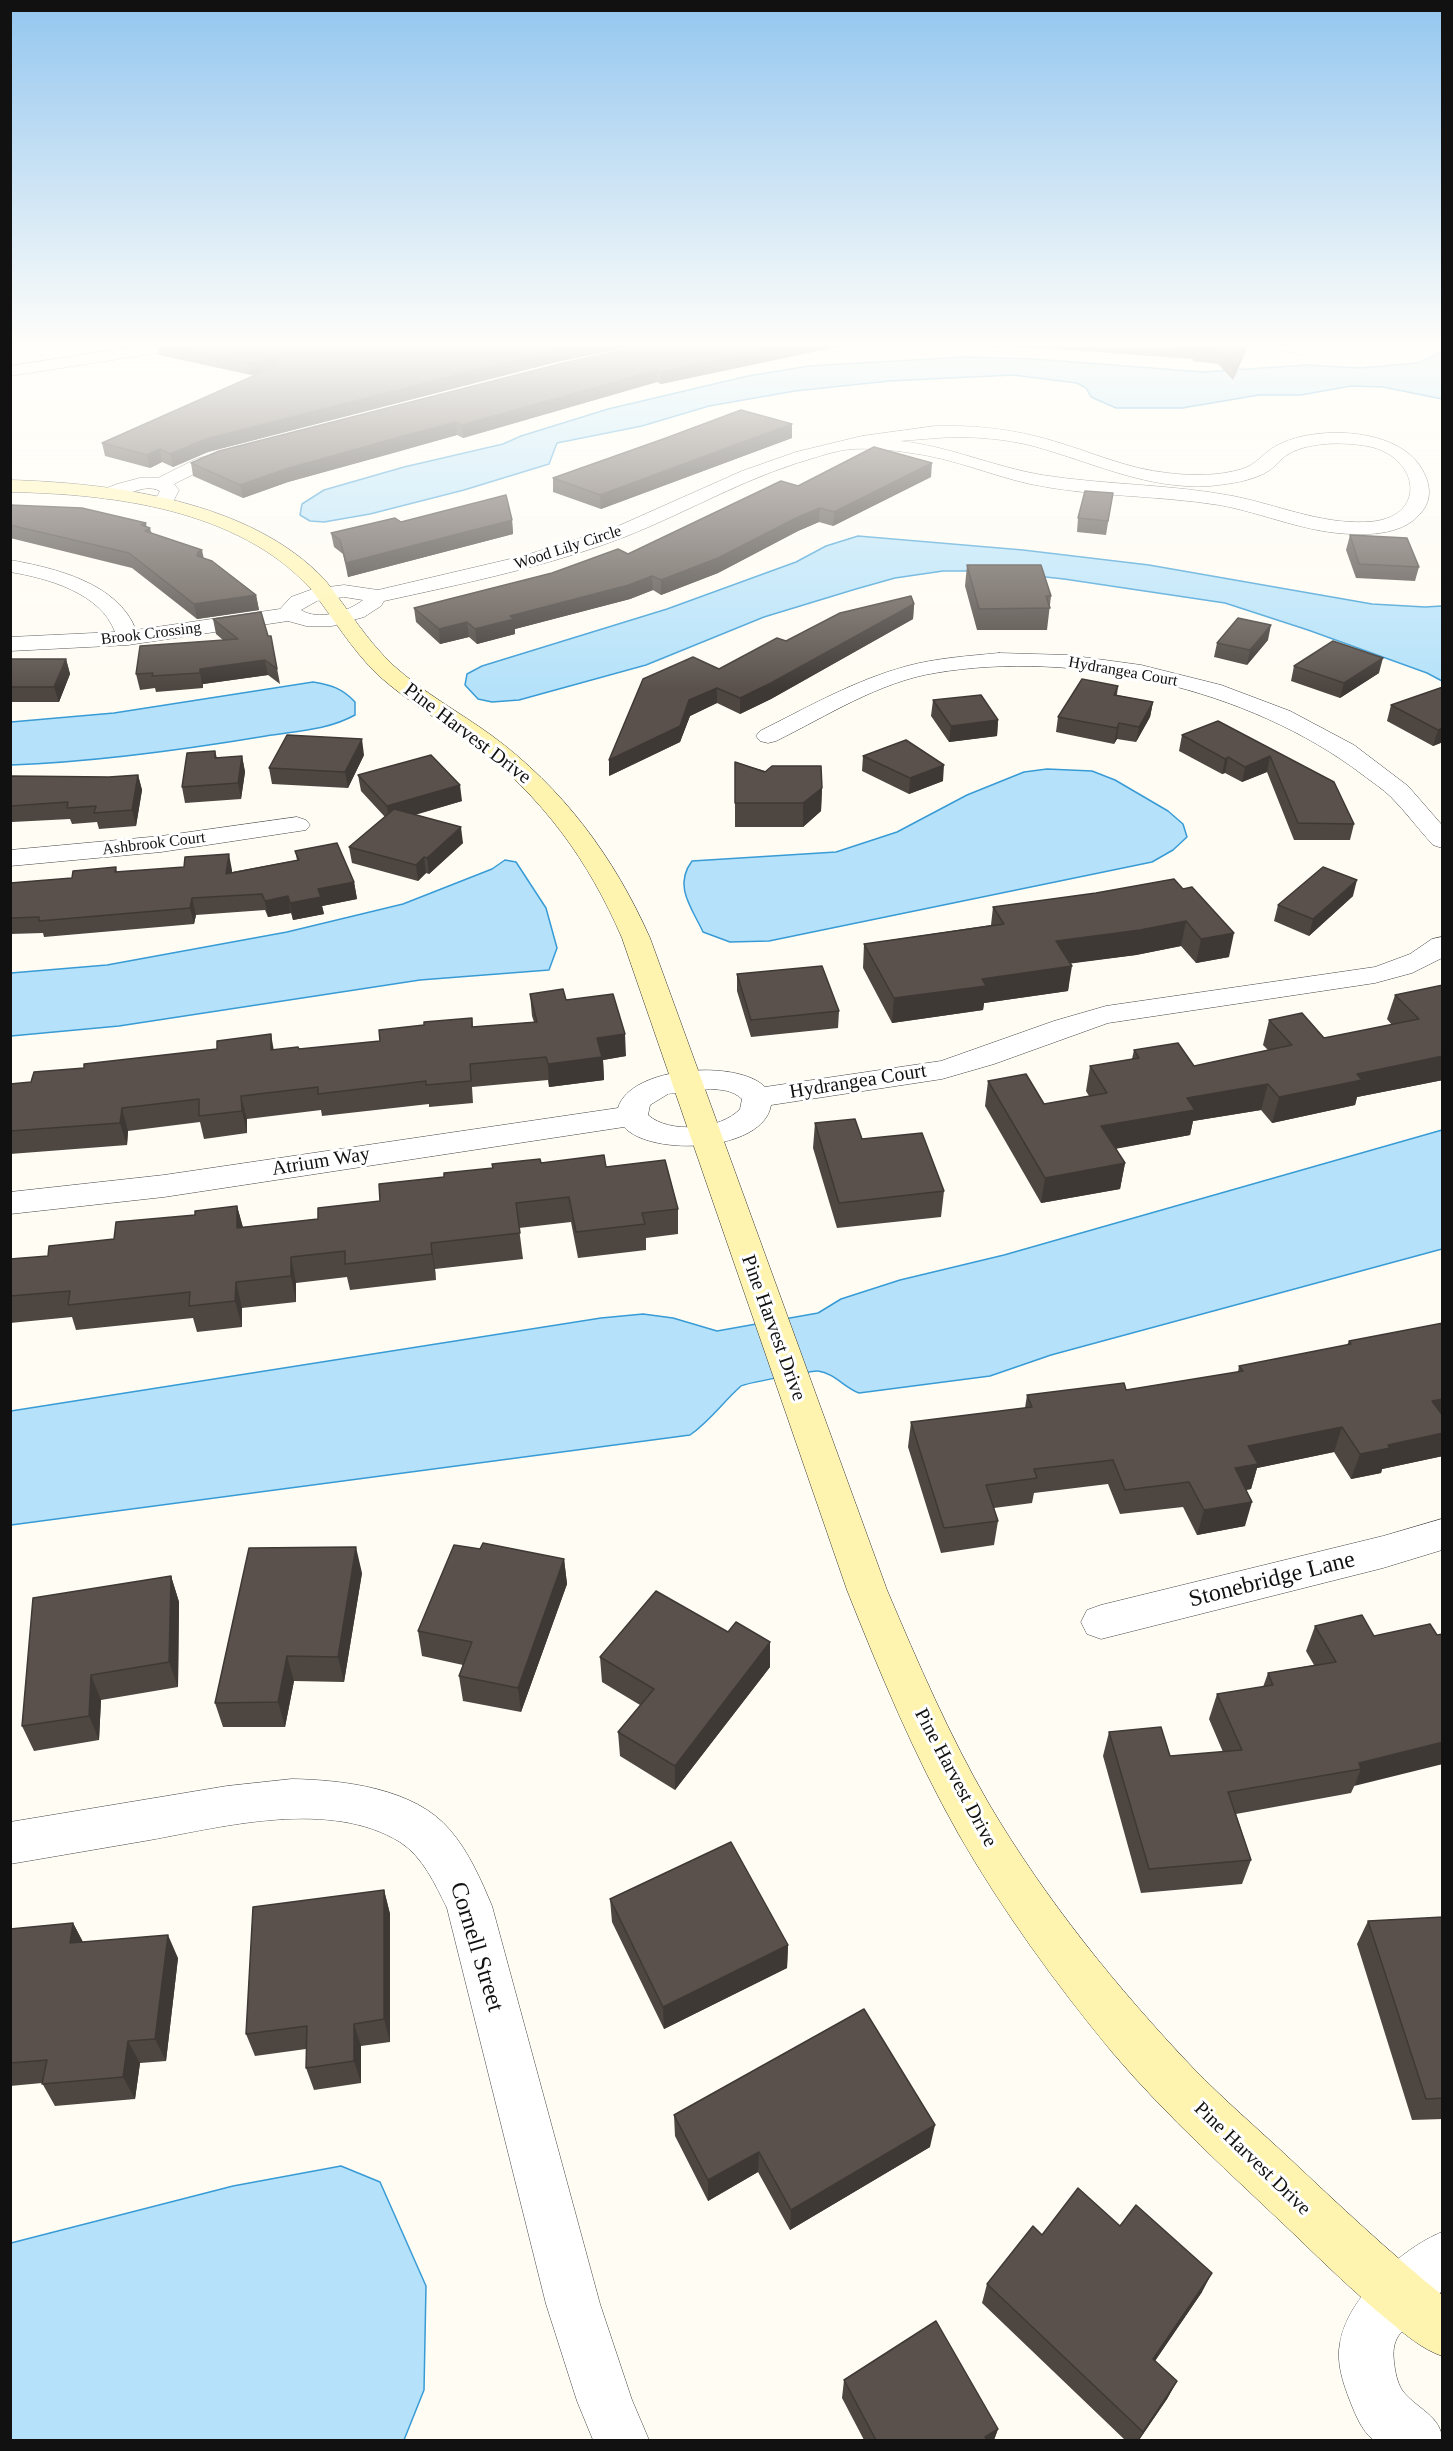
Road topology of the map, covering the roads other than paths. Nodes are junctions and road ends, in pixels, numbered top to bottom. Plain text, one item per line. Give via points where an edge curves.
1 (211, 460) edge
2 (789, 460) edge
3 (964, 460) edge
4 (1096, 460) edge
5 (1270, 460) edge
6 (1407, 460) edge
7 (10, 486) edge
8 (159, 494) junction
9 (10, 566) edge
10 (324, 594) junction
11 (373, 597) junction
12 (290, 614) junction
13 (342, 617) junction
14 (128, 638) junction
15 (10, 644) edge
16 (768, 736) dead end
17 (297, 825) dead end
18 (1443, 840) edge
19 (10, 858) edge
20 (1443, 945) edge
21 (687, 1082) junction
22 (757, 1098) junction
23 (632, 1116) junction
24 (705, 1134) junction
25 (10, 1203) edge
26 (1443, 1535) edge
27 (1101, 1622) dead end
28 (10, 1843) edge
29 (1443, 2258) edge
30 (1400, 2295) junction
31 (1443, 2329) edge
32 (1398, 2435) edge
33 (621, 2440) edge

1 - 8 street
2 - 11 street, Wood Lily Circle via 654,519 570,550
3 - 6 street, Wood Lily Circle via 1043,480 1213,498 1341,528 1370,528 1401,521 1414,512 1421,492
4 - 5 street, Wood Lily Circle via 1137,474 1196,480 1252,472
7 - 8 street, Pine Harvest Drive
8 - 10 street, Pine Harvest Drive via 261,541 305,572
9 - 14 street via 50,574 85,590 115,611
10 - 11 street, Wood Lily Circle via 351,590
10 - 12 street, Brook Crossing via 300,601 290,608
10 - 13 street, Pine Harvest Drive
11 - 13 street, Wood Lily Circle via 374,602 367,608
12 - 13 street, Brook Crossing via 314,621
12 - 14 street, Brook Crossing
13 - 21 street, Pine Harvest Drive via 395,678 503,758 544,794 582,838 625,912
14 - 15 street, Brook Crossing
16 - 18 street, Hydrangea Court via 885,680 933,666 1016,658 1103,665 1213,691 1294,722 1385,777
17 - 19 street, Ashbrook Court via 161,844
20 - 22 street, Hydrangea Court via 1416,962 1375,975 1117,1013 1075,1022 981,1059 941,1070
21 - 22 street via 734,1081 746,1085
21 - 23 street via 648,1091 635,1102
21 - 24 street, Pine Harvest Drive
22 - 24 street via 758,1106 750,1119 730,1129
23 - 24 street via 641,1126 660,1134
23 - 25 street, Atrium Way via 164,1186
24 - 30 street, Pine Harvest Drive via 867,1590 904,1681 974,1819 1019,1891 1129,2034 1177,2087 1323,2228
26 - 27 street, Stonebridge Lane
28 - 33 street, Cornell Street via 293,1798 339,1800 383,1811 417,1829 449,1863 469,1906 573,2304
29 - 30 street
30 - 31 street, Pine Harvest Drive
30 - 32 street via 1375,2321 1368,2336 1366,2358 1380,2407

